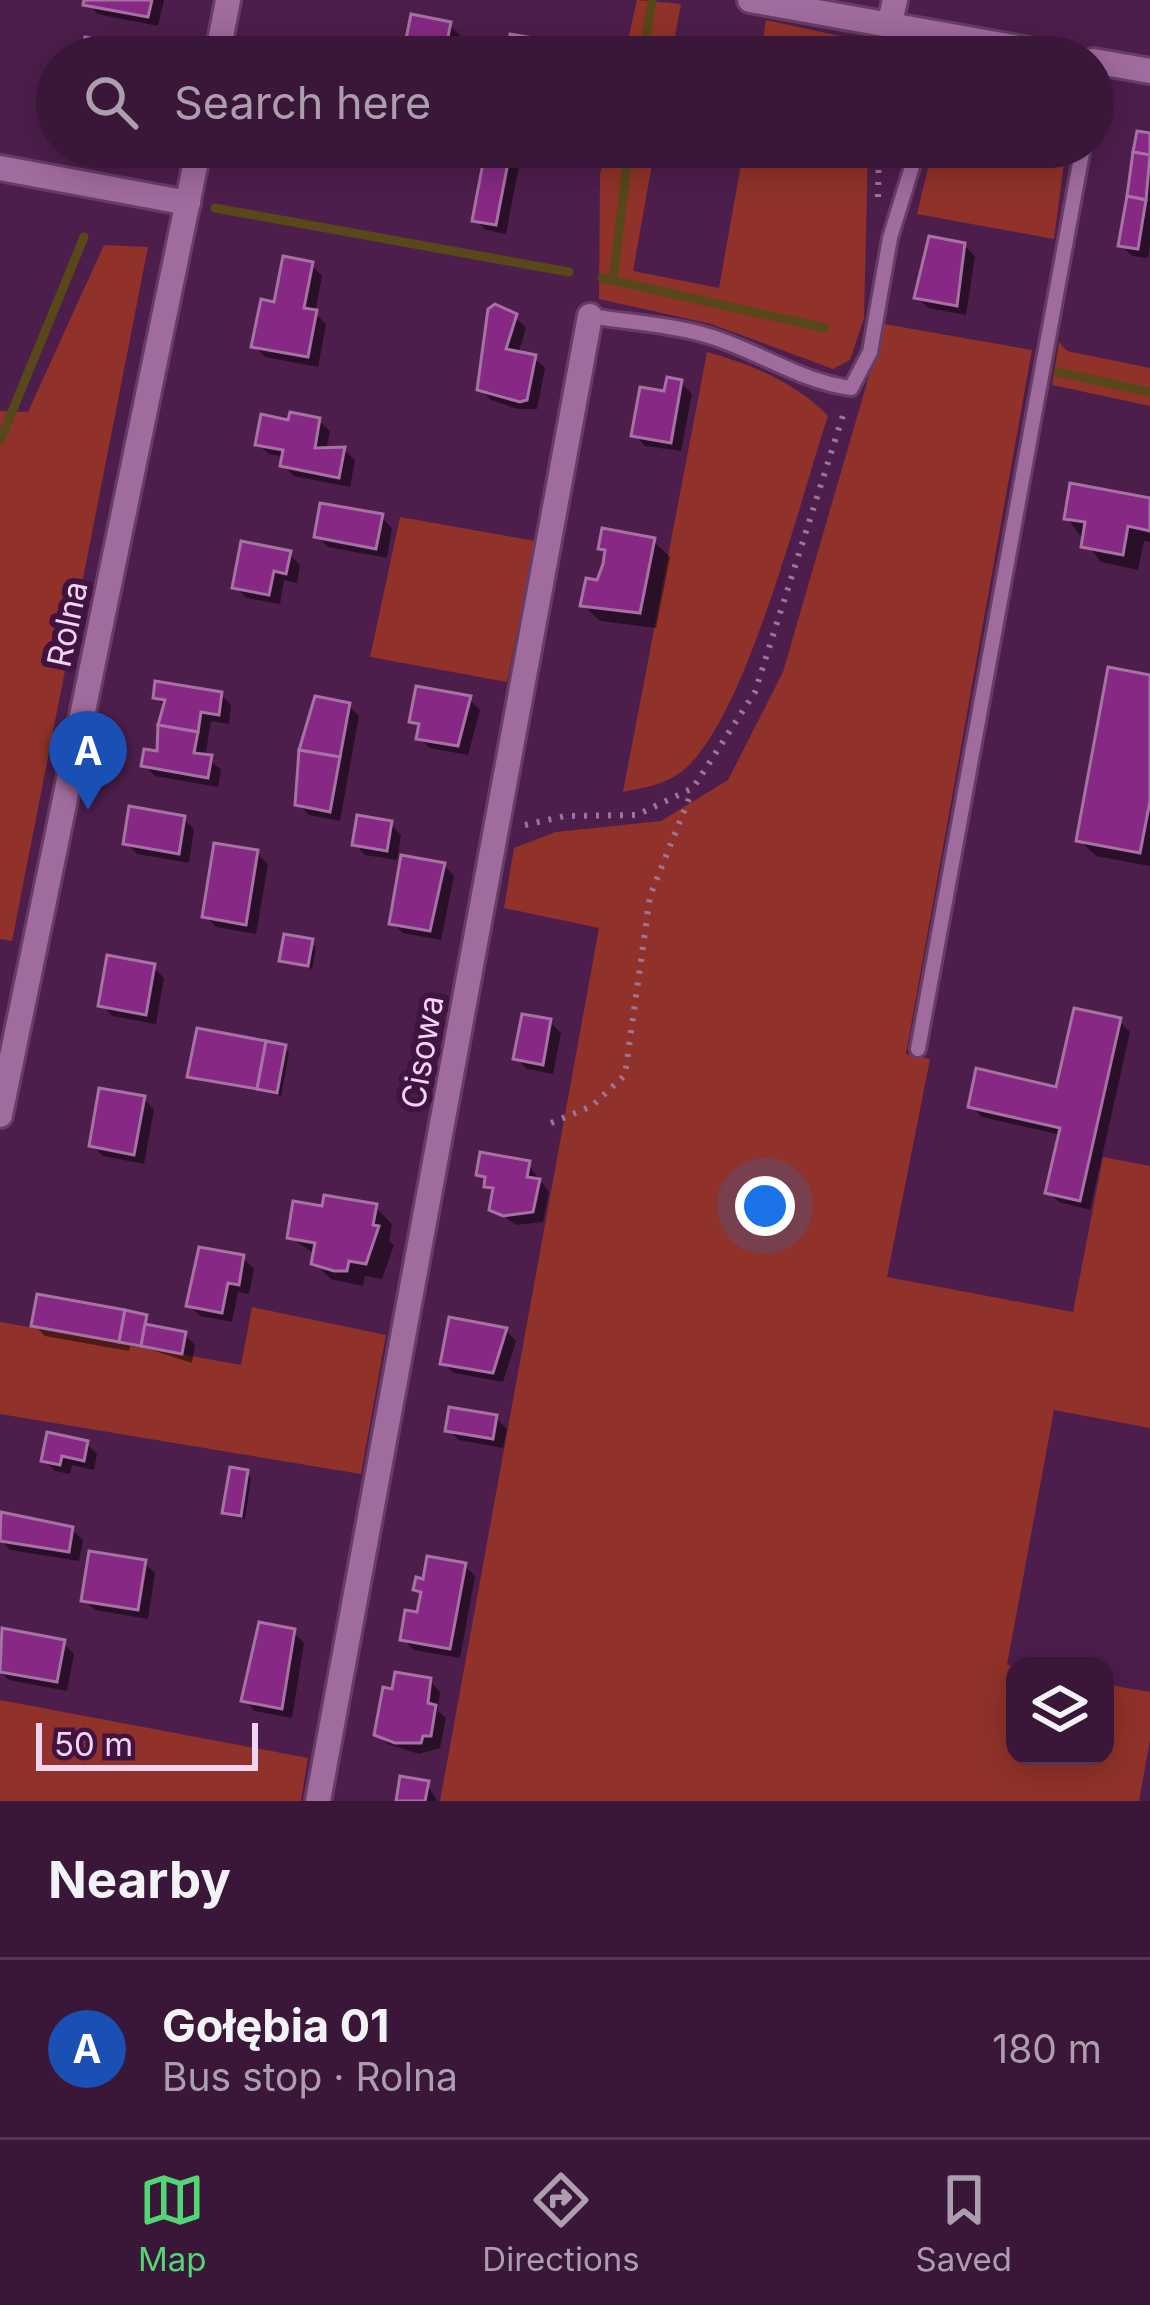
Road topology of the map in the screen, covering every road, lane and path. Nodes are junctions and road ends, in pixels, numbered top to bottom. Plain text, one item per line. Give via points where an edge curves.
1 (228, 0) edge
2 (750, 0) edge
3 (892, 13) edge
4 (221, 36) edge
5 (920, 36) edge
6 (1114, 65) edge
7 (1150, 71) edge
8 (0, 168) edge
9 (195, 168) edge
10 (912, 168) edge
11 (1079, 168) edge
12 (188, 203) junction
13 (590, 316) joint
14 (851, 388) junction
15 (694, 788) junction
16 (495, 837) junction
17 (918, 1048) dead end
18 (3, 1081) edge
19 (0, 1115) edge
20 (550, 1123) dead end
21 (318, 1801) edge

1 - 4 street
2 - 3 street
3 - 5 street
6 - 7 street
8 - 12 street
9 - 12 street, Rolna
10 - 14 lane via 870,352
11 - 17 lane
12 - 18 street, Rolna
13 - 14 lane via 700,333 817,383
13 - 16 street, Cisowa
14 - 15 path via 755,692
15 - 16 path via 637,815 565,816
15 - 20 path via 650,896 625,1075 592,1106
16 - 21 street, Cisowa
18 - 19 street, Rolna

